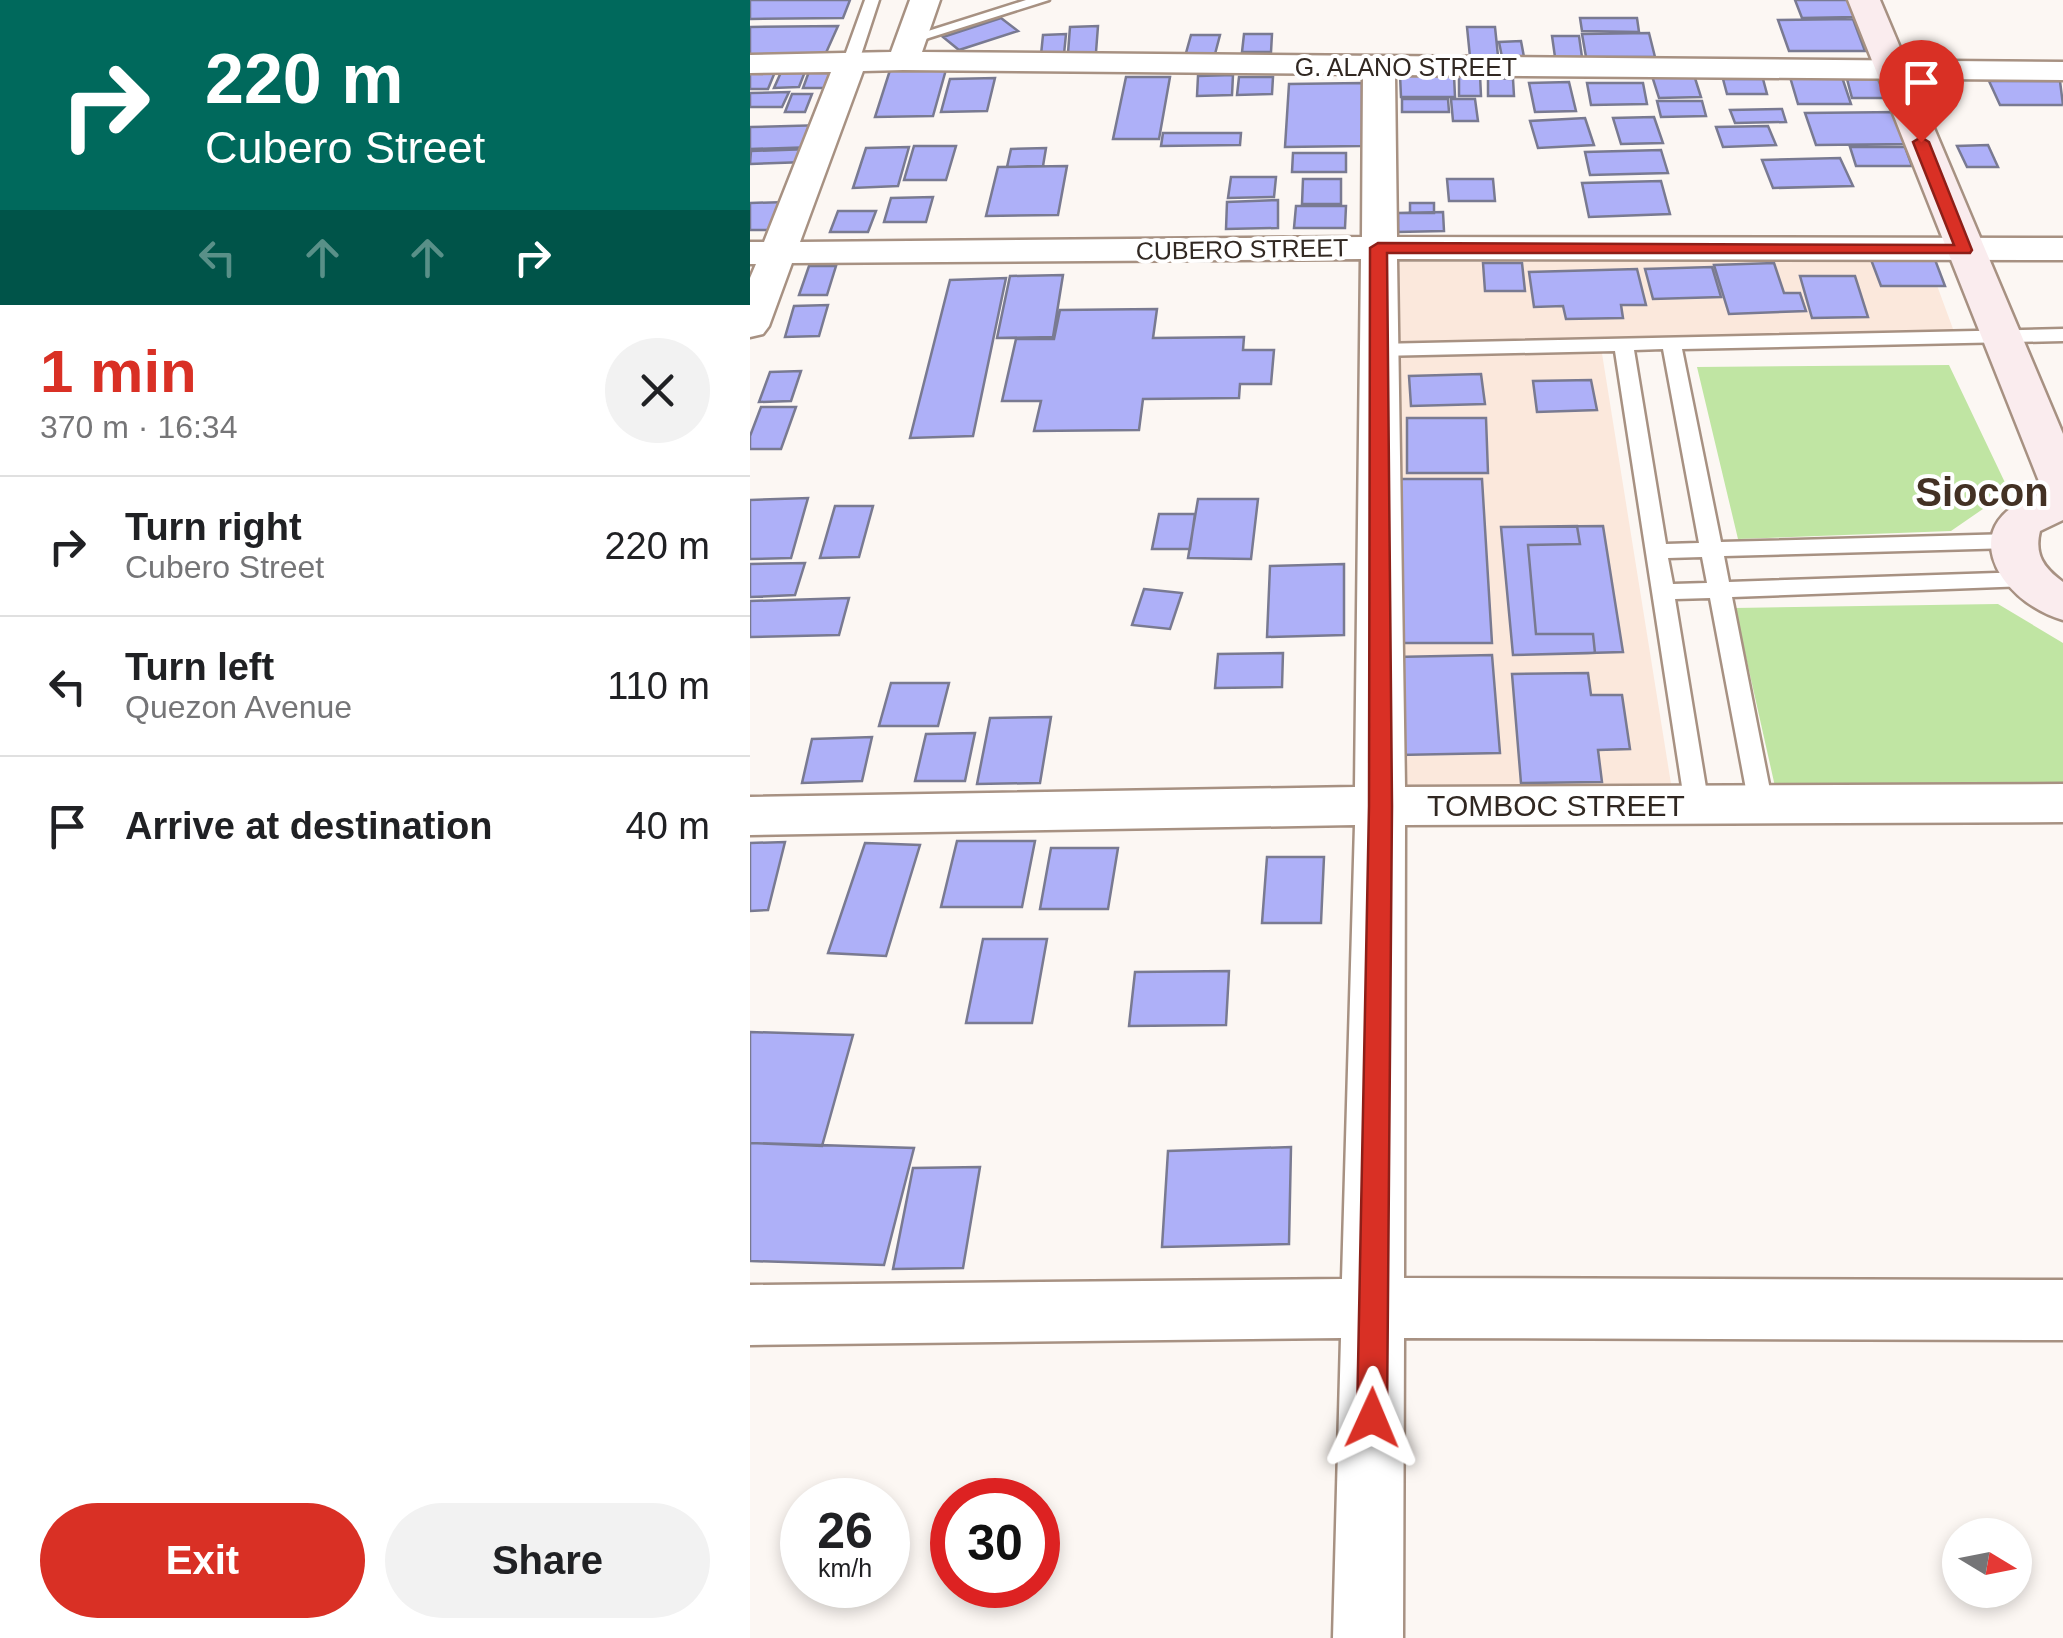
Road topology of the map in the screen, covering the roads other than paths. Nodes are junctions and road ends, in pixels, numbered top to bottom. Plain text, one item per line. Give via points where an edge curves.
1 (872, 0) edge
2 (925, 0) edge
3 (1042, 0) edge
4 (1864, 0) edge
5 (907, 50) junction
6 (851, 62) junction
7 (750, 64) edge
8 (1379, 67) junction
9 (1892, 70) junction
10 (2063, 71) edge
11 (1378, 248) junction
12 (2063, 249) edge
13 (1964, 250) junction
14 (765, 253) edge
15 (750, 326) edge
16 (2063, 335) edge
17 (1999, 336) junction
18 (1672, 345) junction
19 (1624, 346) junction
20 (1377, 350) junction
21 (2050, 422) edge
22 (2063, 488) edge
23 (2063, 505) edge
24 (1711, 548) junction
25 (1657, 550) junction
26 (2034, 575) edge
27 (1719, 588) junction
28 (1664, 592) junction
29 (2063, 804) edge
30 (1761, 805) junction
31 (1380, 806) junction
32 (1698, 806) junction
33 (750, 816) edge
34 (1375, 1308) junction
35 (2063, 1310) edge
36 (750, 1316) edge
37 (1368, 1638) edge

1 - 6 lane
2 - 5 street
3 - 5 lane
4 - 9 street
5 - 6 street, G. ALANO STREET
5 - 8 street, G. ALANO STREET
6 - 7 street, G. ALANO STREET
6 - 14 street
8 - 9 street, G. ALANO STREET
8 - 11 street
9 - 10 street, G. ALANO STREET
9 - 13 street
11 - 13 street, CUBERO STREET
11 - 14 street, CUBERO STREET
11 - 20 street
12 - 13 street, CUBERO STREET
13 - 17 street
14 - 15 street
16 - 17 lane
17 - 18 lane
17 - 21 street
18 - 19 lane
18 - 24 lane
19 - 20 lane
19 - 25 lane
20 - 31 street
21 - 22 street
23 - 26 street via 2029,516
24 - 25 lane
24 - 26 lane
24 - 27 lane
25 - 28 lane
26 - 27 lane
27 - 28 lane
27 - 30 lane
28 - 32 lane
29 - 30 street, TOMBOC STREET
30 - 32 street, TOMBOC STREET
31 - 32 street, TOMBOC STREET
31 - 33 street, TOMBOC STREET
31 - 34 street
34 - 35 street
34 - 36 street
34 - 37 street

